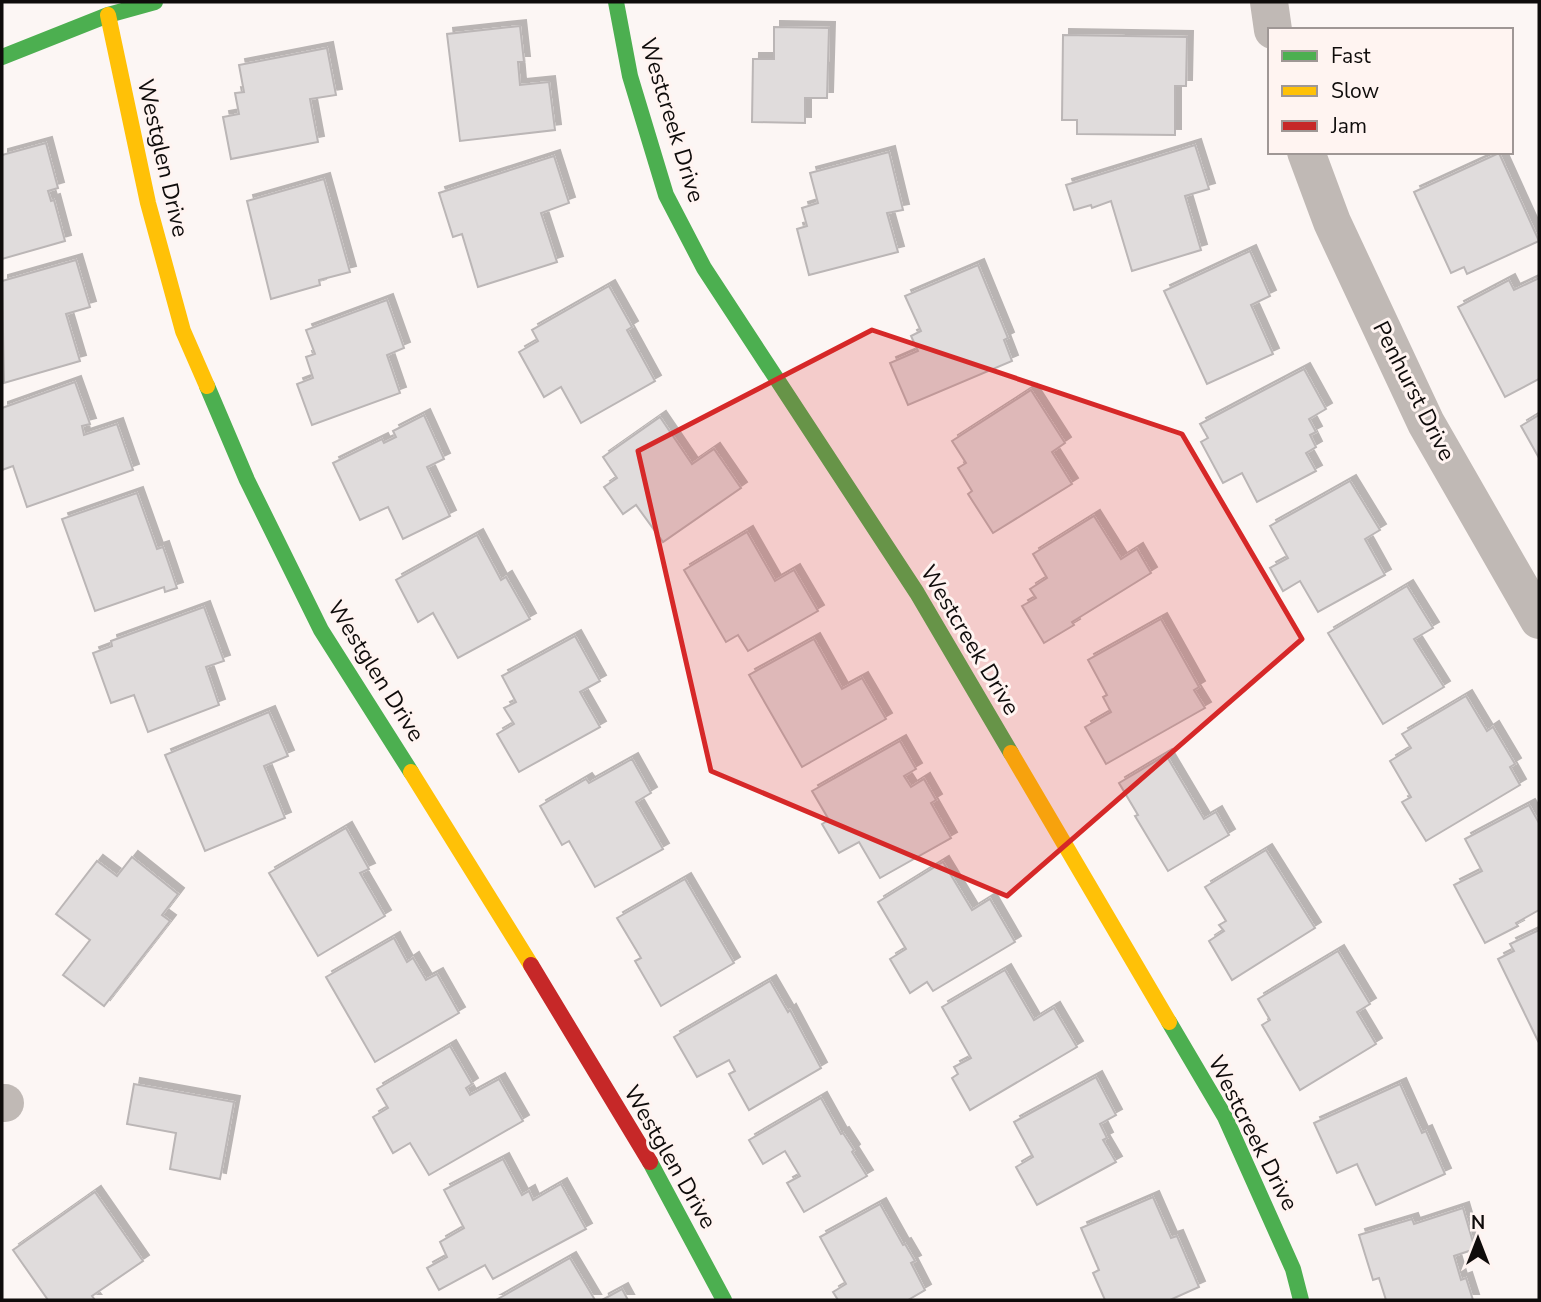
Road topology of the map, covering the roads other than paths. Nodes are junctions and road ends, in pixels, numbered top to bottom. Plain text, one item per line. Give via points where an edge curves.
1 (155, 2) edge
2 (616, 2) edge
3 (1269, 2) edge
4 (108, 15) junction
5 (1273, 28) edge
6 (2, 57) edge
7 (1307, 154) edge
8 (1539, 621) edge
9 (724, 1300) edge
10 (1301, 1300) edge

1 - 4 street
2 - 10 street, Westcreek Drive via 631,76 666,195 704,268 917,593 1225,1117 1293,1269
3 - 5 street
4 - 6 street
4 - 9 street, Westglen Drive via 148,203 183,331 247,480 321,629 452,834 631,1130
7 - 8 street, Penhurst Drive via 1332,222 1426,423

